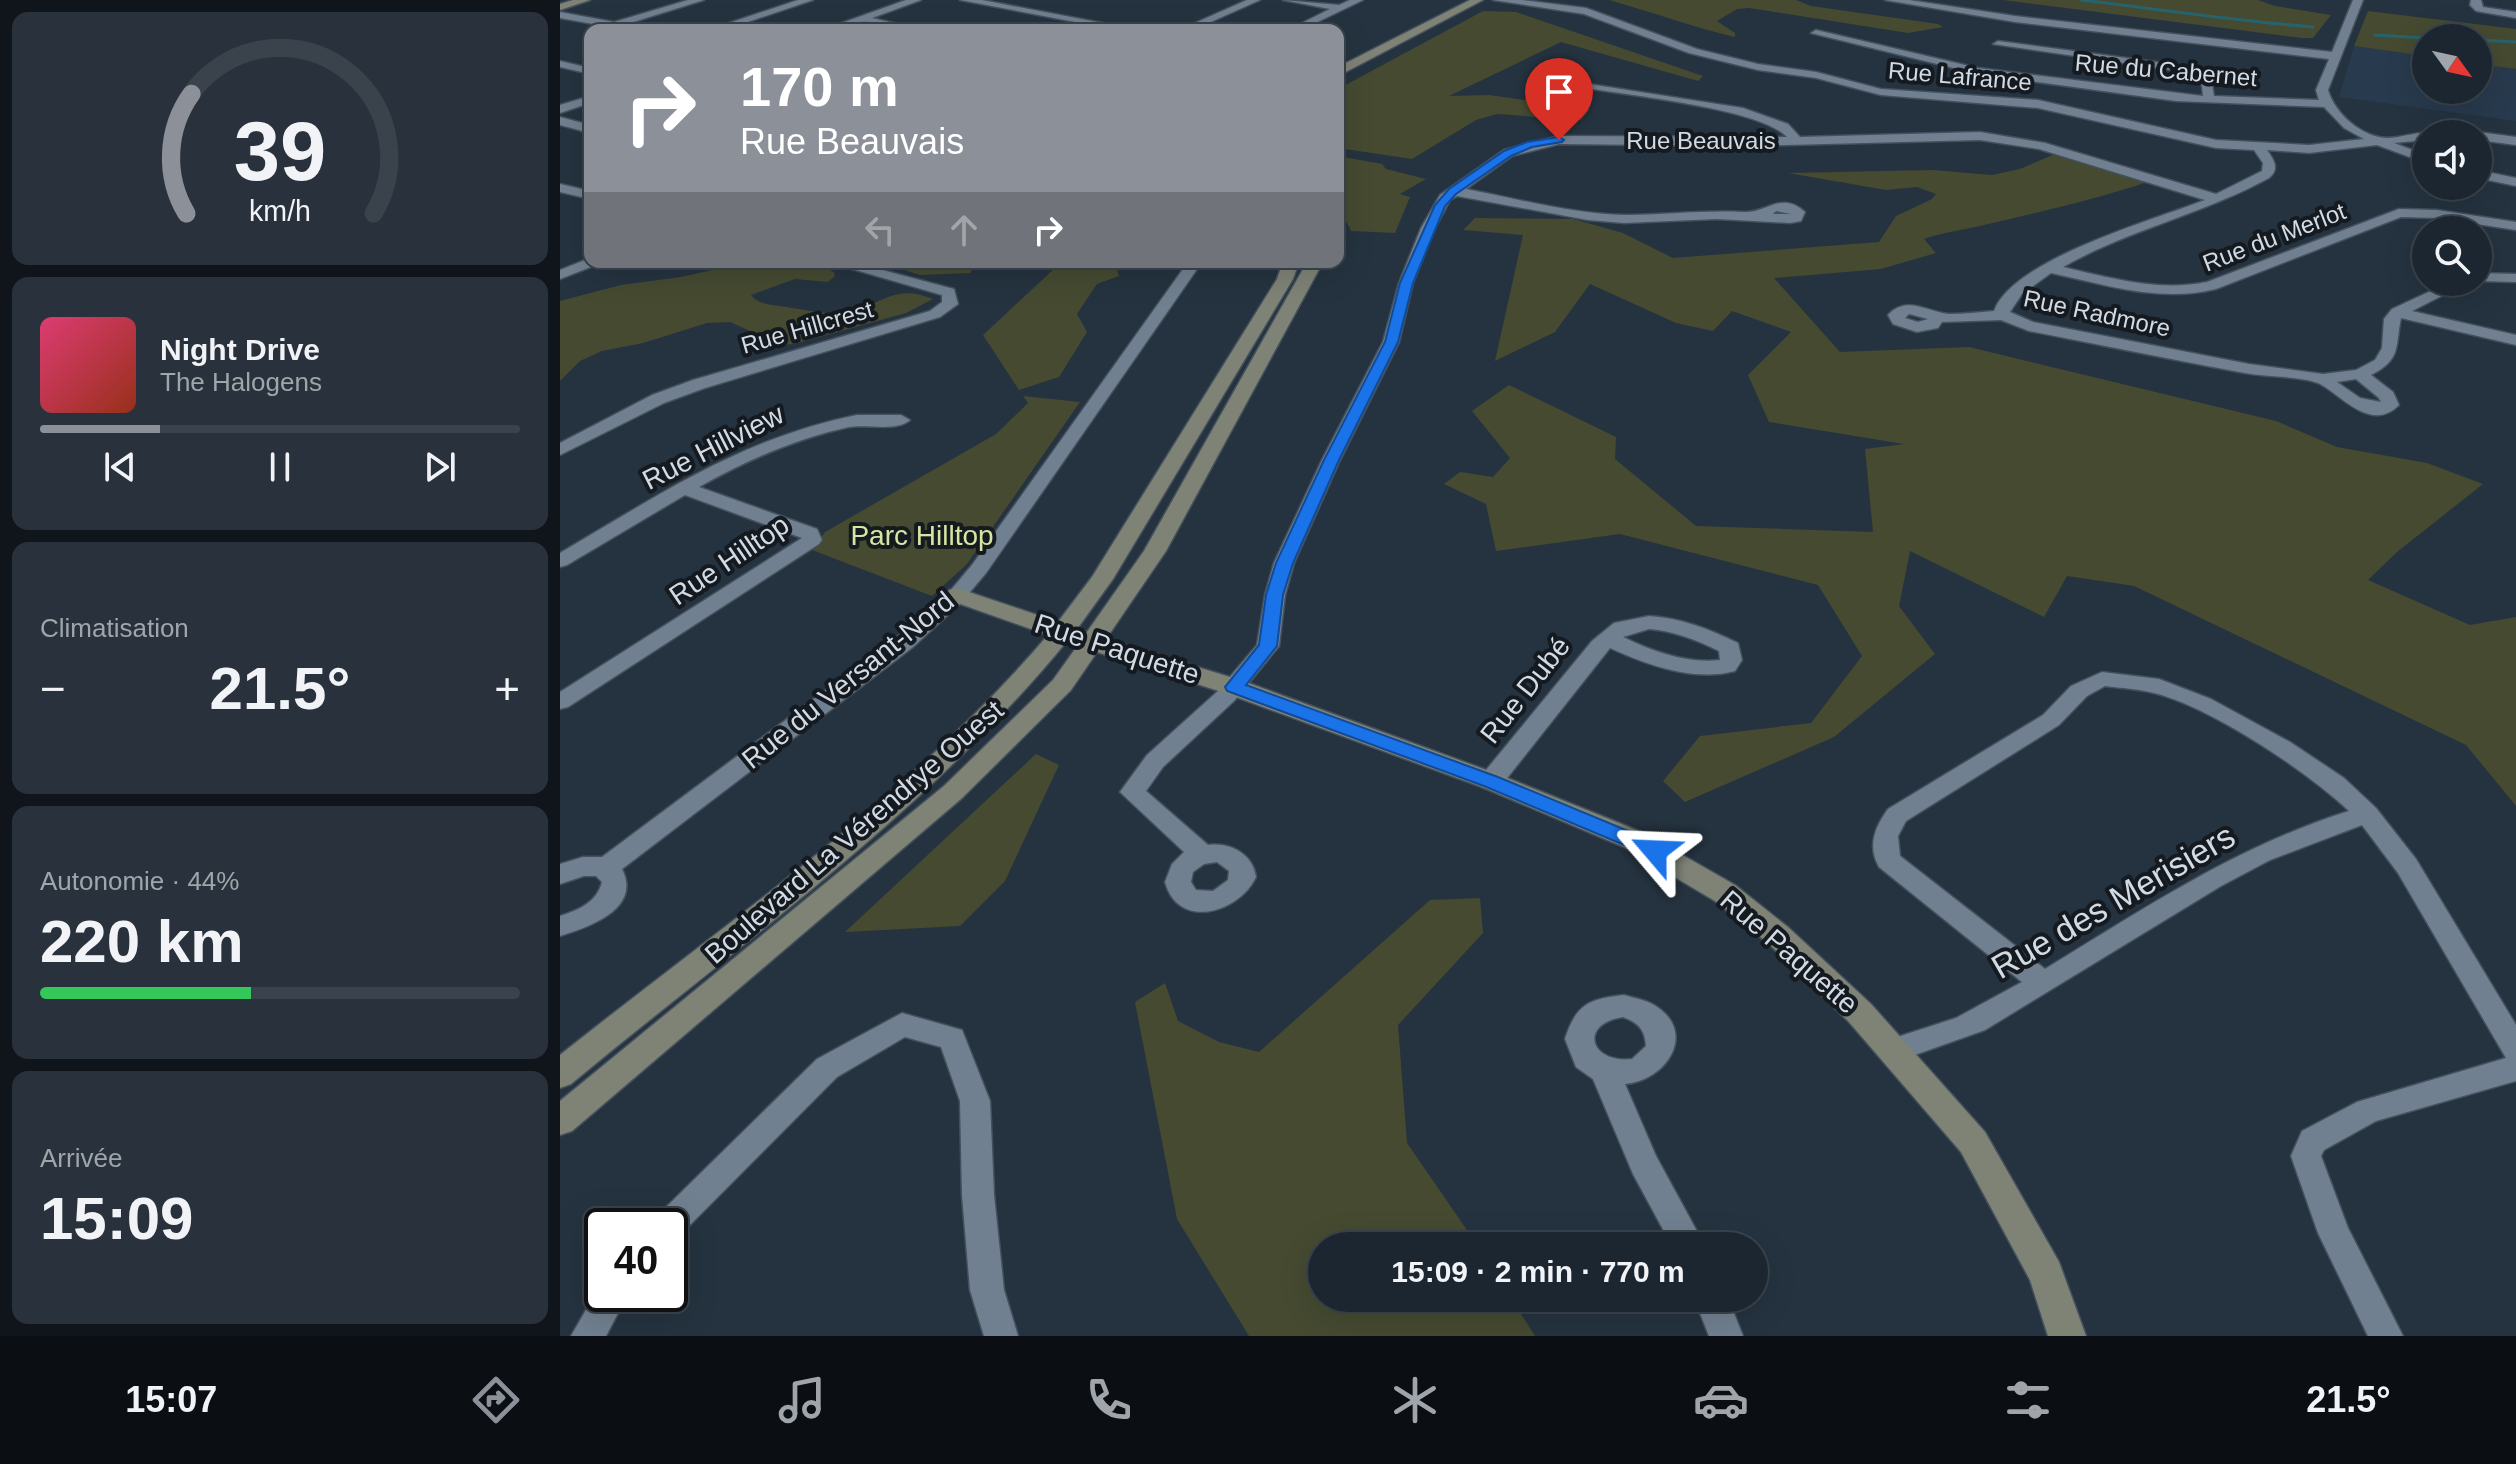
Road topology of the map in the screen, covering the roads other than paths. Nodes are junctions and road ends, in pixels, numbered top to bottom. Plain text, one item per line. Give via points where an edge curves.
1 (585, 0) edge
2 (699, 0) edge
3 (808, 0) edge
4 (916, 0) edge
5 (965, 0) edge
6 (1255, 0) edge
7 (1288, 0) edge
8 (1358, 0) edge
9 (1463, 0) edge
10 (1478, 0) edge
11 (1498, 0) edge
12 (1890, 0) edge
13 (2358, 0) edge
14 (2476, 0) edge
15 (560, 7) edge
16 (1340, 8) junction
17 (560, 15) edge
18 (2516, 15) edge
19 (859, 19) junction
20 (2015, 19) junction
21 (609, 24) edge
22 (617, 24) edge
23 (732, 24) edge
24 (844, 24) edge
25 (886, 24) edge
26 (1100, 24) edge
27 (1198, 24) edge
28 (1306, 24) edge
29 (1816, 33) dead end
30 (2335, 56) junction
31 (1988, 57) junction
32 (1344, 60) edge
33 (560, 64) edge
34 (1344, 69) edge
35 (584, 70) edge
36 (1580, 84) dead end
37 (2209, 100) junction
38 (584, 101) edge
39 (2325, 104) junction
40 (560, 109) edge
41 (560, 121) edge
42 (584, 127) edge
43 (2412, 137) edge
44 (2492, 138) edge
45 (1796, 140) junction
46 (2379, 141) junction
47 (2516, 141) edge
48 (2260, 149) junction
49 (2412, 154) edge
50 (2492, 177) edge
51 (2516, 182) edge
52 (560, 188) edge
53 (1453, 191) junction
54 (584, 194) edge
55 (584, 196) edge
56 (2217, 199) junction
57 (560, 204) edge
58 (1763, 216) dead end
59 (2516, 226) edge
60 (584, 265) edge
61 (858, 268) edge
62 (1191, 268) edge
63 (1289, 268) edge
64 (1312, 268) edge
65 (2047, 268) junction
66 (560, 275) edge
67 (2492, 277) edge
68 (2516, 278) edge
69 (2432, 296) edge
70 (2397, 312) junction
71 (2003, 315) junction
72 (1937, 317) dead end
73 (2516, 340) edge
74 (2360, 374) junction
75 (2323, 379) junction
76 (901, 420) dead end
77 (560, 450) edge
78 (687, 489) junction
79 (560, 561) edge
80 (957, 595) junction
81 (1063, 631) junction
82 (1608, 638) junction
83 (1094, 643) junction
84 (1234, 687) junction
85 (560, 702) edge
86 (1491, 781) junction
87 (2367, 814) junction
88 (1203, 855) dead end
89 (605, 868) junction
90 (560, 874) edge
91 (560, 926) edge
92 (2042, 982) junction
93 (1895, 1050) junction
94 (2516, 1050) edge
95 (2516, 1069) edge
96 (1604, 1071) dead end
97 (560, 1074) edge
98 (560, 1121) edge
99 (686, 1208) edge
100 (1681, 1232) edge
101 (601, 1312) edge
102 (1717, 1312) edge
103 (588, 1336) edge
104 (1001, 1336) edge
105 (1726, 1336) edge
106 (2067, 1336) edge
107 (2386, 1336) edge

1 - 15 main road
2 - 22 street
3 - 23 street
4 - 19 street
5 - 26 street
6 - 27 street
7 - 16 street
8 - 16 street
9 - 32 main road
10 - 34 main road
11 - 48 street, Rue Lafrance via 1586,11 1693,51 1870,90 2038,104 2171,136
12 - 20 street
13 - 30 street
14 - 18 street via 2480,9
16 - 28 street
17 - 21 street
19 - 24 street
19 - 25 street
20 - 30 street
20 - 31 street
29 - 31 street, Rue du Cabernet
30 - 39 street via 2322,90
31 - 37 street, Rue du Cabernet
31 - 37 street via 2194,70 2206,75
33 - 35 street
36 - 45 street via 1743,112 1784,127
37 - 39 street, Rue du Cabernet
38 - 40 street
39 - 46 street via 2346,124
41 - 42 street
43 - 46 street, Rue Lafrance
44 - 47 street
45 - 53 street, Rue Beauvais via 1543,142 1508,153
45 - 56 street, Rue Beauvais via 1957,134 2013,140
46 - 48 street, Rue Lafrance
46 - 49 street
48 - 56 street, Rue Radmore via 2268,172
50 - 51 street
52 - 54 street
53 - 58 street via 1597,217
53 - 84 street, Rue Beauvais via 1428,228 1391,342 1284,563 1268,646
55 - 57 street
56 - 65 street, Rue Radmore
59 - 65 street, Rue du Merlot via 2399,213 2211,286 2188,290
60 - 66 street
61 - 77 street, Rue Hillcrest via 949,292 950,304 924,318 658,399
62 - 80 street, Rue du Versant-Nord
63 - 81 main road, Boulevard La Vérendrye Ouest via 1117,557
64 - 83 main road, Boulevard La Vérendrye Ouest via 1155,551
65 - 71 street, Rue Radmore via 2003,305
67 - 68 street
69 - 70 street
70 - 73 street
70 - 74 street via 2388,356
71 - 72 street
71 - 75 street, Rue Radmore via 2019,324
74 - 75 street, Rue Radmore
74 - 75 street, Rue Radmore via 2387,396 2390,405 2361,406
76 - 78 street, Rue Hillview via 871,417 820,426 753,452
78 - 79 street, Rue Hillview
78 - 85 street, Rue Hilltop via 810,533 812,540
80 - 81 main road, Rue Paquette
80 - 89 street, Rue du Versant-Nord via 905,642
81 - 83 main road, Rue Paquette
81 - 97 main road, Boulevard La Vérendrye Ouest via 997,708 901,798
82 - 82 street, Rue Dubé via 1626,626 1656,623 1713,639 1730,648 1731,660 1716,669 1697,668
82 - 86 street, Rue Dubé
83 - 84 main road, Rue Paquette
83 - 98 main road, Boulevard La Vérendrye Ouest via 1062,685 953,792
84 - 86 main road, Rue Paquette
84 - 88 street, Rue Beauvais via 1155,761 1132,792
86 - 93 main road, Rue Paquette via 1634,840 1725,893 1779,936
87 - 92 street, Rue des Merisiers via 2203,882
87 - 92 street via 2335,784 2228,717 2159,686 2102,679 2079,691 2051,720 1897,815 1883,840 1888,860
87 - 94 street via 2407,866
89 - 90 street via 580,867
89 - 91 street via 617,881 609,900 585,918
92 - 93 street, Rue des Merisiers via 1973,1024
93 - 106 main road, Rue Paquette via 1973,1142 2046,1274
95 - 107 street via 2368,1111 2313,1141 2306,1156 2334,1233
96 - 100 street via 1644,1164
99 - 104 street via 827,1068 902,1025 952,1038 975,1101 987,1290
101 - 103 street
102 - 105 street

